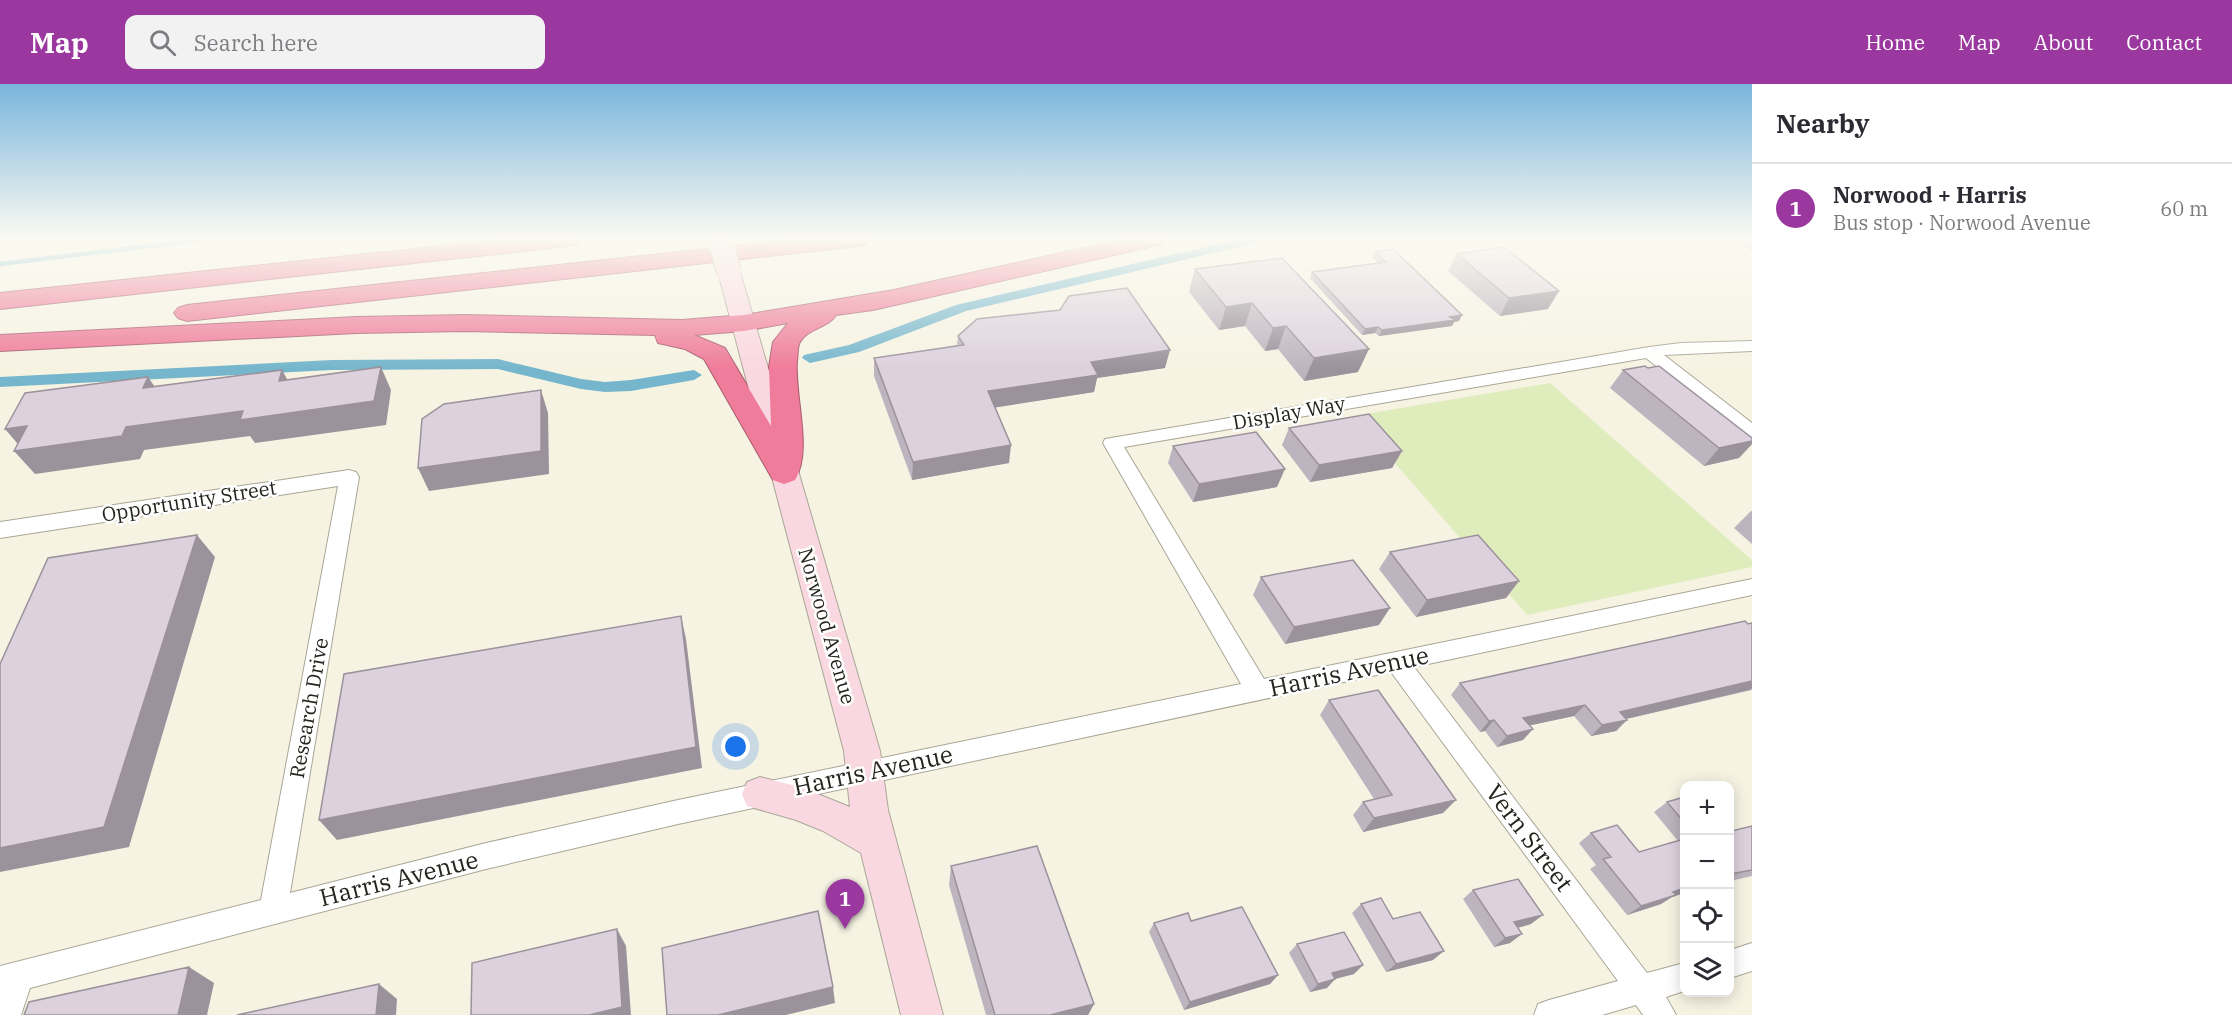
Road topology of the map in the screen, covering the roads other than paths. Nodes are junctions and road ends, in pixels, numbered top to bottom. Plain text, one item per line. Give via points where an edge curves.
1 (77, 282) edge
2 (167, 282) edge
3 (457, 282) edge
4 (732, 282) edge
5 (957, 282) edge
6 (0, 292) edge
7 (892, 297) junction
8 (0, 301) edge
9 (744, 323) junction
10 (624, 329) junction
11 (0, 333) edge
12 (0, 342) edge
13 (1752, 346) edge
14 (1649, 352) junction
15 (1752, 432) edge
16 (784, 473) junction
17 (345, 505) joint
18 (0, 530) edge
19 (1752, 587) edge
20 (1397, 662) junction
21 (1258, 691) junction
22 (863, 773) junction
23 (760, 794) junction
24 (877, 842) junction
25 (273, 911) junction
26 (1752, 957) edge
27 (1734, 963) edge
28 (10, 978) edge
29 (1680, 978) edge
30 (1641, 989) junction
31 (6, 1015) edge
32 (922, 1015) edge
33 (1549, 1015) edge
34 (1660, 1015) edge

1 - 6 highway
2 - 8 highway
3 - 11 highway
4 - 9 main road, Norwood Avenue, bridge
5 - 7 highway
7 - 9 highway
7 - 16 highway via 809,320 786,342
9 - 10 highway
9 - 16 main road, Norwood Avenue
10 - 12 highway via 476,323 356,325
10 - 16 highway via 694,343 715,354
13 - 14 street, Display Way
14 - 15 street
14 - 21 street, Display Way via 1112,443
16 - 22 main road, Norwood Avenue via 862,751
17 - 18 street, Opportunity Street via 350,477
17 - 25 street, Research Drive
19 - 20 street, Harris Avenue
20 - 21 street, Harris Avenue
20 - 30 street, Vern Street
21 - 22 street, Harris Avenue
22 - 23 street, Harris Avenue
22 - 24 main road, Norwood Avenue
23 - 24 main road via 800,804
23 - 25 street, Harris Avenue via 486,856
24 - 32 main road, Norwood Avenue
25 - 28 street, Harris Avenue
26 - 27 street
28 - 31 street
29 - 30 street
30 - 33 street
30 - 34 street, Vern Street

